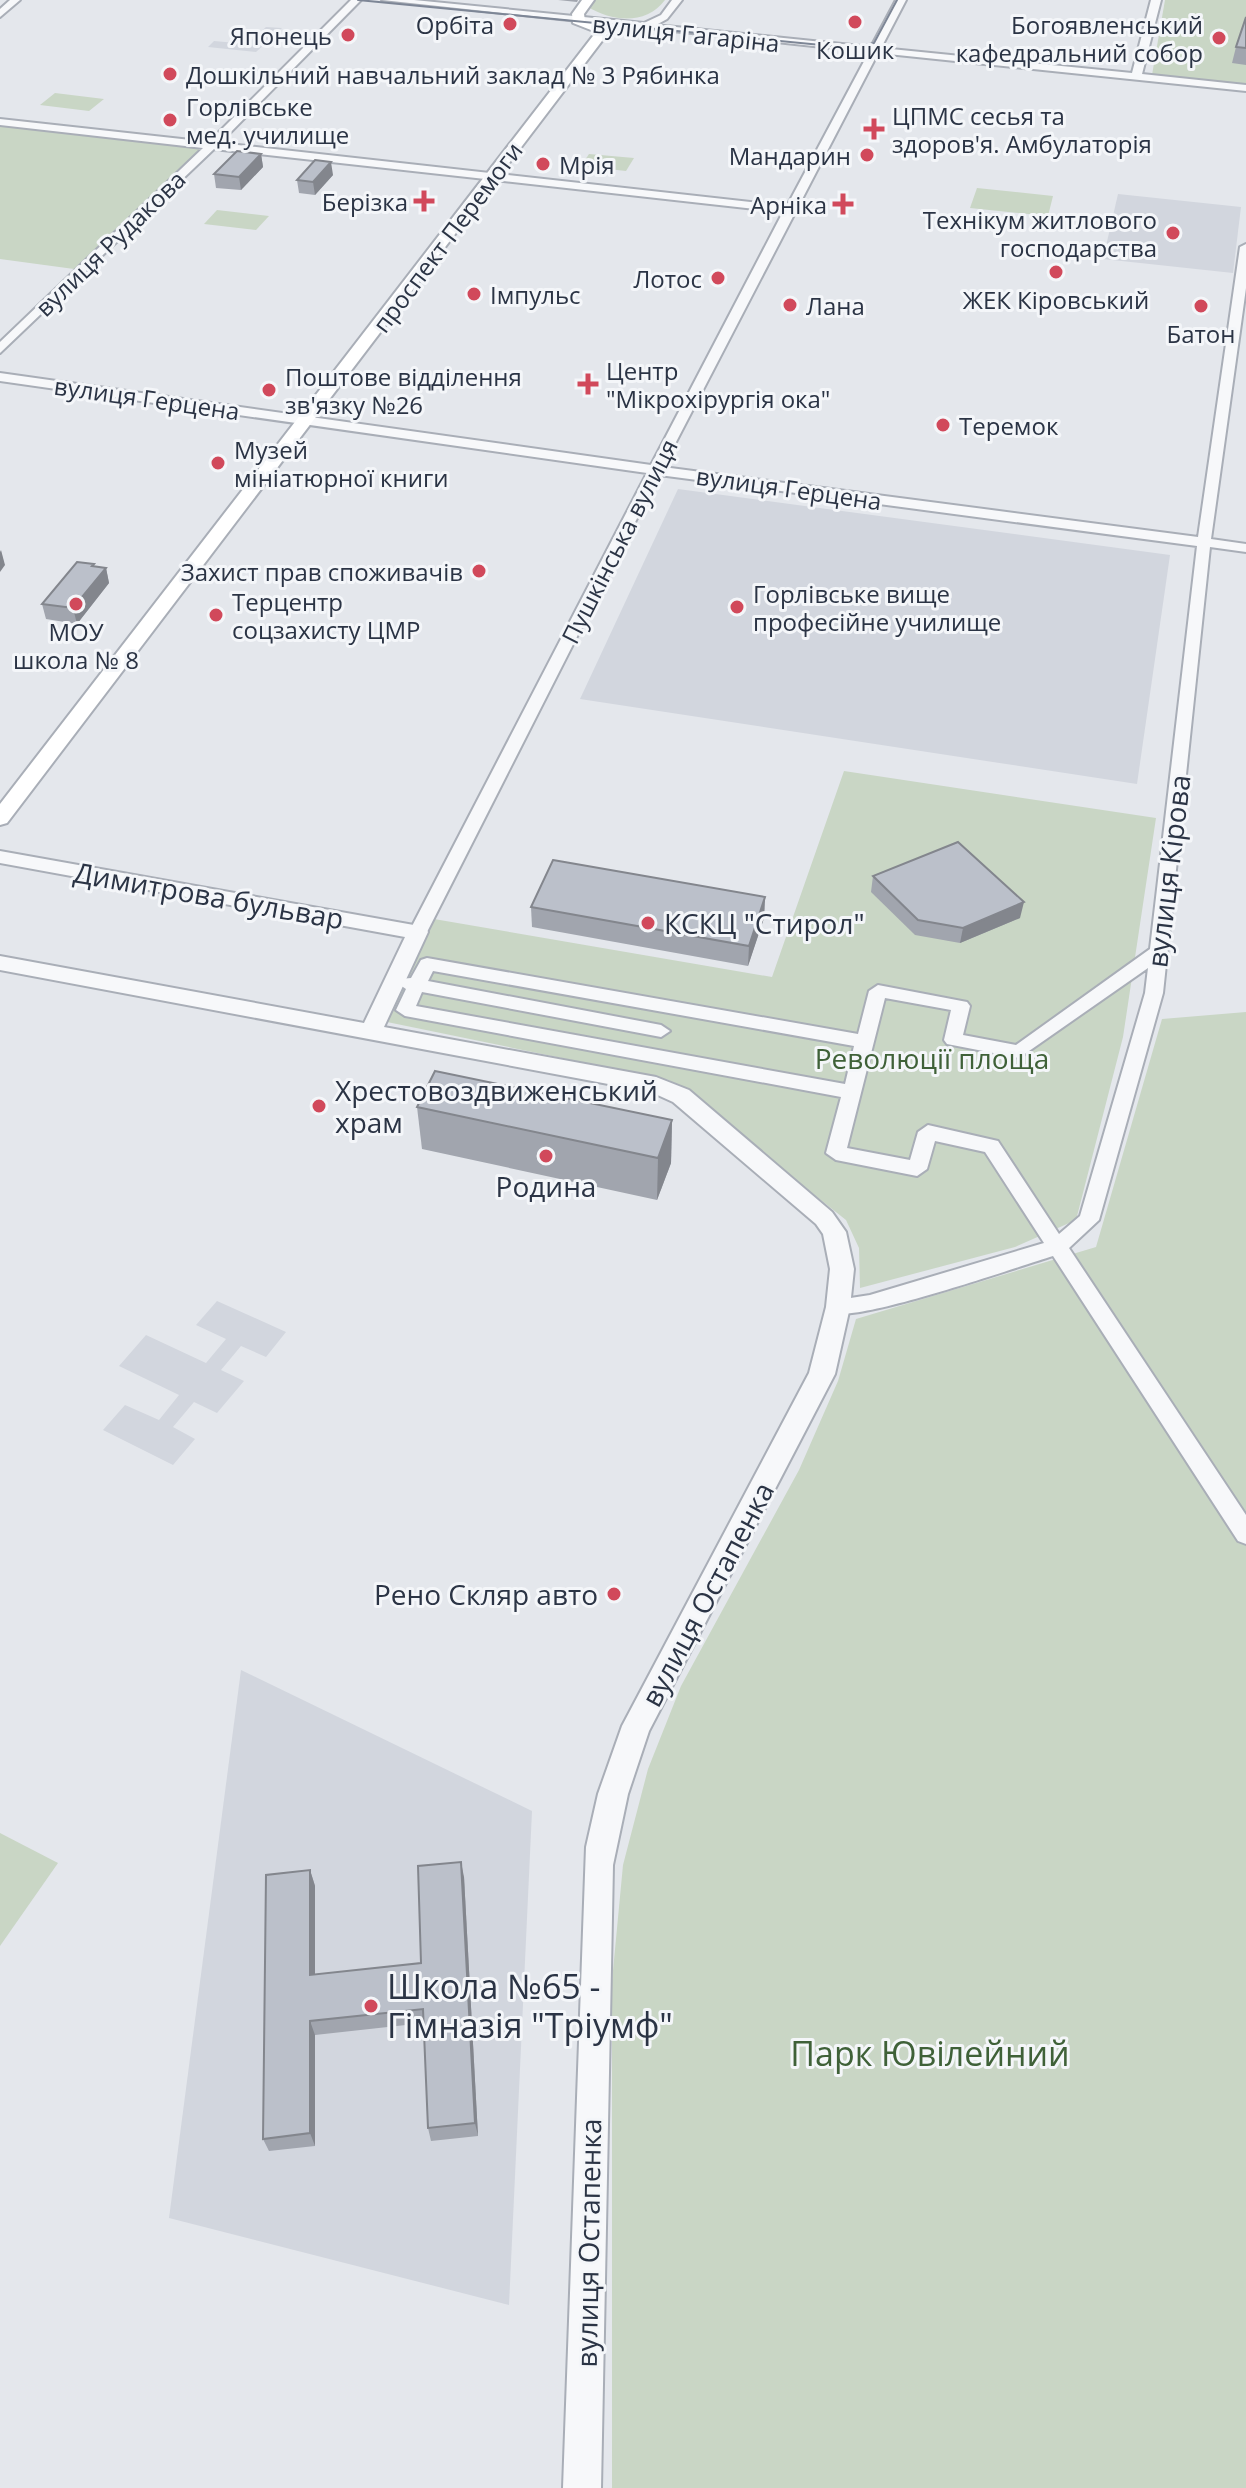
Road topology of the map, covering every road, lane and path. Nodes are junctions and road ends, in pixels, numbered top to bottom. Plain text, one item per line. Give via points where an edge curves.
1 (15, 0) edge
2 (338, 0) edge
3 (387, 0) edge
4 (677, 0) edge
5 (890, 0) edge
6 (901, 0) edge
7 (1156, 0) edge
8 (361, 2) edge
9 (586, 3) edge
10 (0, 14) edge
11 (578, 21) junction
12 (601, 25) junction
13 (644, 27) junction
14 (870, 47) junction
15 (1136, 77) junction
16 (1246, 88) edge
17 (0, 122) edge
18 (211, 145) junction
19 (492, 178) junction
20 (792, 210) junction
21 (1246, 247) edge
22 (0, 349) edge
23 (0, 377) edge
24 (307, 421) junction
25 (655, 470) junction
26 (1204, 543) junction
27 (1246, 548) edge
28 (0, 818) edge
29 (0, 857) edge
30 (418, 932) junction
31 (1158, 952) junction
32 (0, 963) edge
33 (394, 981) junction
34 (417, 985) junction
35 (670, 1009) junction
36 (661, 1031) junction
37 (370, 1033) junction
38 (865, 1042) junction
39 (651, 1056) junction
40 (852, 1092) junction
41 (1057, 1247) junction
42 (838, 1307) junction
43 (1246, 1534) edge
44 (582, 2488) edge

1 - 10 street
2 - 8 street, вулиця Гагаріна
3 - 11 street, вулиця Гагаріна
4 - 13 street via 664,17
5 - 14 street, Пушкінська вулиця
6 - 14 street, Пушкінська вулиця
7 - 15 street
8 - 11 street, вулиця Гагаріна
8 - 18 street, вулиця Рудакова
9 - 11 main road
9 - 12 main road via 586,12
11 - 12 main road, вулиця Гагаріна
12 - 13 street, вулиця Гагаріна
12 - 19 main road, проспект Перемоги
13 - 14 street, вулиця Гагаріна
13 - 14 street, вулиця Гагаріна
14 - 15 street, вулиця Гагаріна
14 - 20 street, Пушкінська вулиця
15 - 16 street, вулиця Гагаріна
17 - 18 street
18 - 19 street
18 - 22 street, вулиця Рудакова
19 - 20 street
19 - 24 main road, проспект Перемоги
20 - 25 street, Пушкінська вулиця
21 - 26 street, вулиця Кірова
23 - 24 street, вулиця Герцена
24 - 25 street, вулиця Герцена
24 - 28 main road, проспект Перемоги
25 - 26 street, вулиця Герцена
25 - 30 street, Пушкінська вулиця
26 - 27 street, вулиця Герцена
26 - 31 street, вулиця Кірова
29 - 30 street, Димитрова бульвар
30 - 33 street, Пушкінська вулиця
31 - 38 street via 1019,1052 953,1040 961,1006 878,991
31 - 41 street, вулиця Кірова via 1154,993 1089,1220
32 - 37 street
33 - 34 street
33 - 37 street, Пушкінська вулиця
34 - 35 street via 427,964
34 - 36 street
34 - 39 street via 405,1010
35 - 36 street
35 - 38 street
36 - 39 street
37 - 42 street, вулиця Остапенка via 672,1090 824,1218 839,1248
38 - 40 street
39 - 40 street
40 - 41 street via 836,1153 917,1169 928,1132 991,1146
41 - 42 street, вулиця Кірова via 870,1303
41 - 43 street
42 - 44 street, вулиця Остапенка via 822,1374 637,1726 615,1780 603,1831

